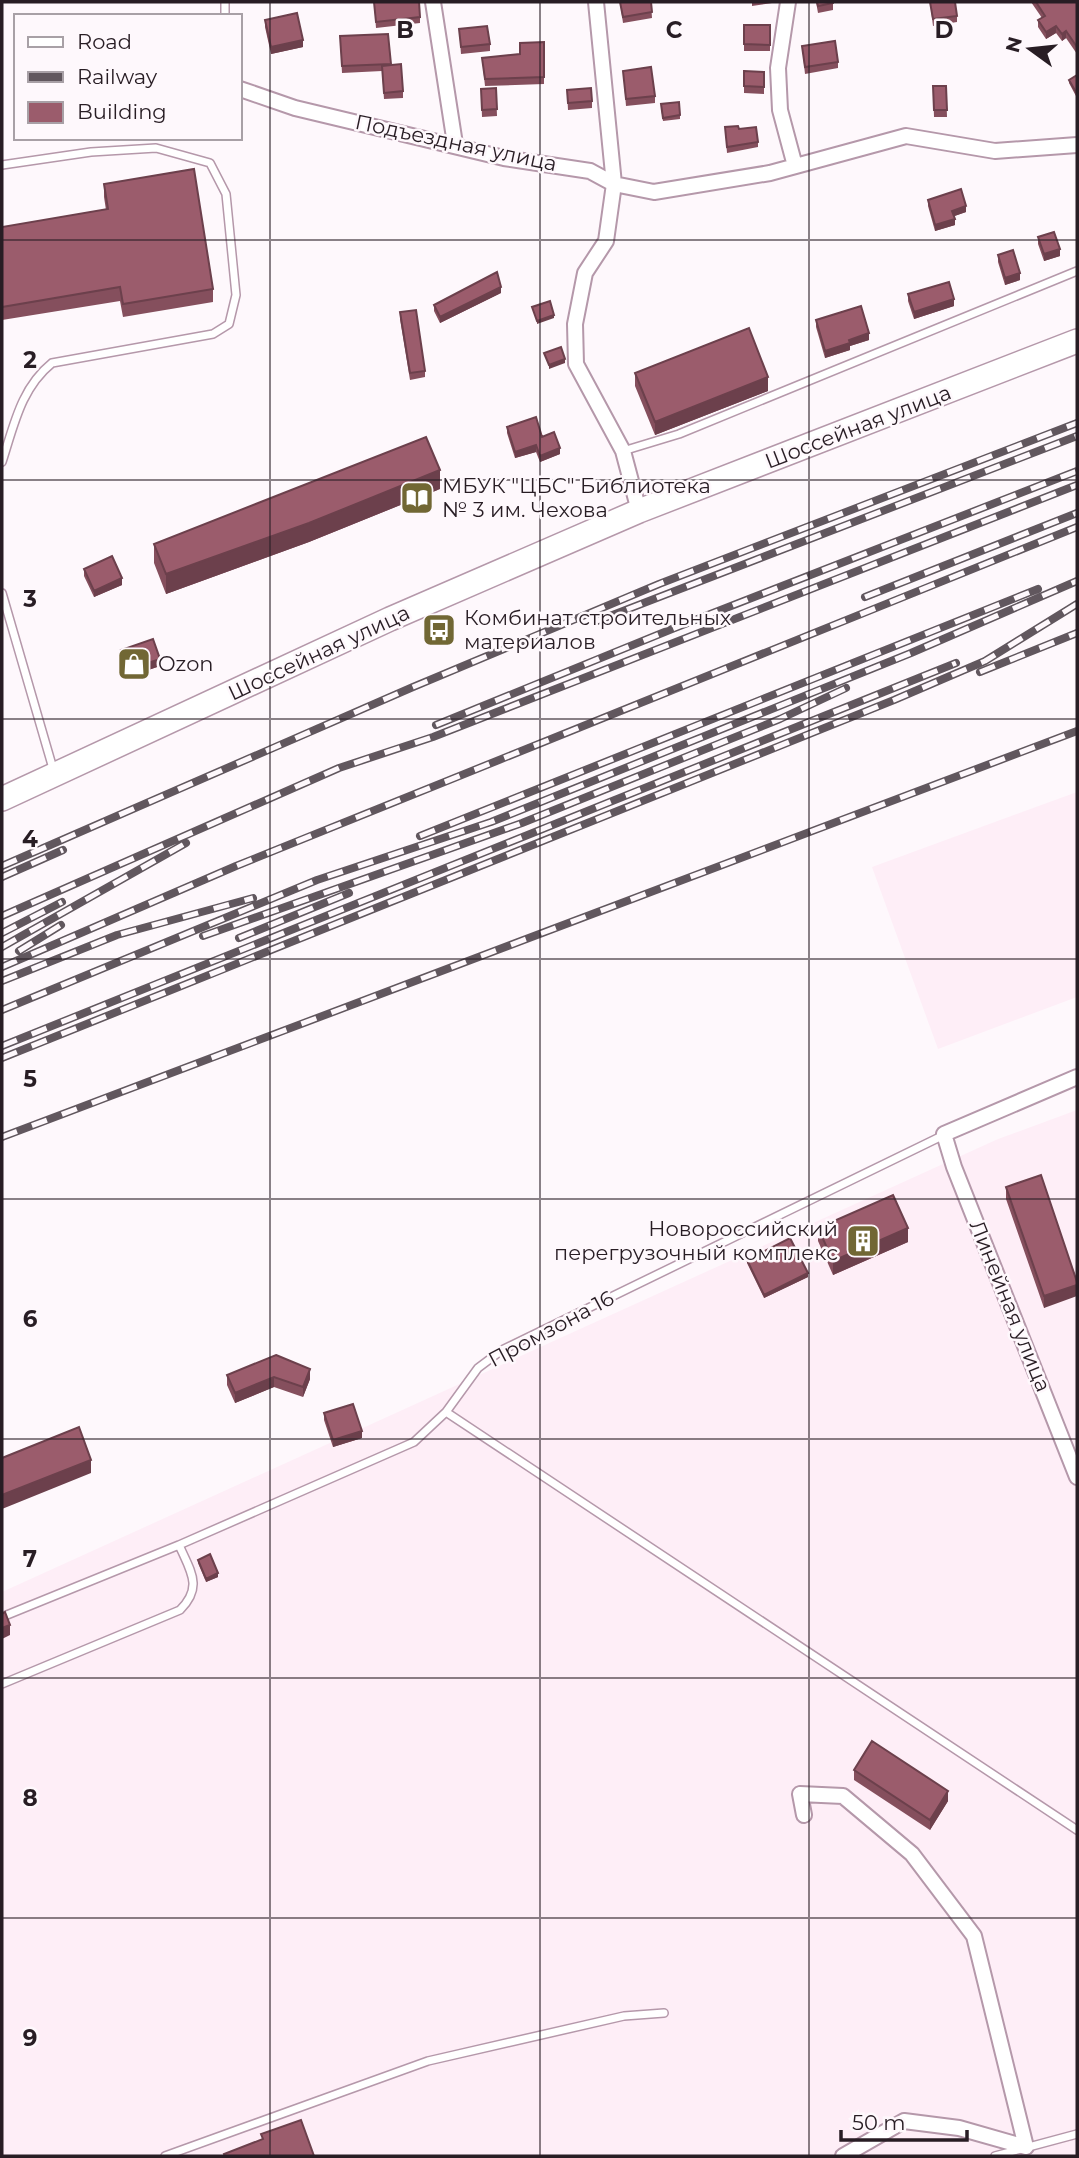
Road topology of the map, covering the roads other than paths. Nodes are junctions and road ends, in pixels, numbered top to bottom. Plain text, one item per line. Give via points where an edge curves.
1 (433, 2) edge
2 (596, 2) edge
3 (788, 2) edge
4 (242, 90) edge
5 (455, 144) junction
6 (1077, 145) edge
7 (2, 166) edge
8 (795, 166) junction
9 (614, 184) junction
10 (1077, 271) edge
11 (1077, 341) edge
12 (623, 451) junction
13 (2, 462) edge
14 (639, 511) junction
15 (2, 593) edge
16 (55, 776) junction
17 (2, 799) edge
18 (1077, 1077) edge
19 (944, 1134) junction
20 (446, 1412) junction
21 (1077, 1477) edge
22 (179, 1545) junction
23 (2, 1617) edge
24 (2, 1684) edge
25 (804, 1815) dead end
26 (1077, 1830) edge
27 (664, 2012) dead end
28 (1077, 2134) edge
29 (1026, 2147) junction
30 (166, 2156) edge
31 (843, 2156) edge
32 (995, 2156) edge

1 - 5 street
2 - 9 street
3 - 8 street via 778,68 780,110
4 - 5 street, Подъездная улица via 295,108
5 - 9 street, Подъездная улица via 504,158 590,171
6 - 8 street, Подъездная улица via 995,151 906,136
7 - 13 lane via 91,152 156,148 210,163 226,194 236,295 229,324 213,334 52,363 24,395
8 - 9 street, Подъездная улица via 654,192
9 - 12 street via 606,241 585,274 575,324 576,364
10 - 12 lane via 679,434
11 - 14 main road, Шоссейная улица
12 - 14 street
14 - 16 main road, Шоссейная улица via 390,619
15 - 16 lane
16 - 17 main road, Шоссейная улица
18 - 19 street
19 - 20 lane, Промзона 16 via 502,1350 478,1368
19 - 21 street, Линейная улица
20 - 22 lane, Промзона 16 via 414,1442
20 - 26 lane
22 - 23 lane, Промзона 16
22 - 24 lane via 194,1586 191,1599 180,1610
25 - 29 street via 800,1794 844,1796 912,1854 974,1936
27 - 30 lane via 624,2016 428,2061
28 - 29 lane
29 - 31 street via 959,2128 904,2121
29 - 32 lane

